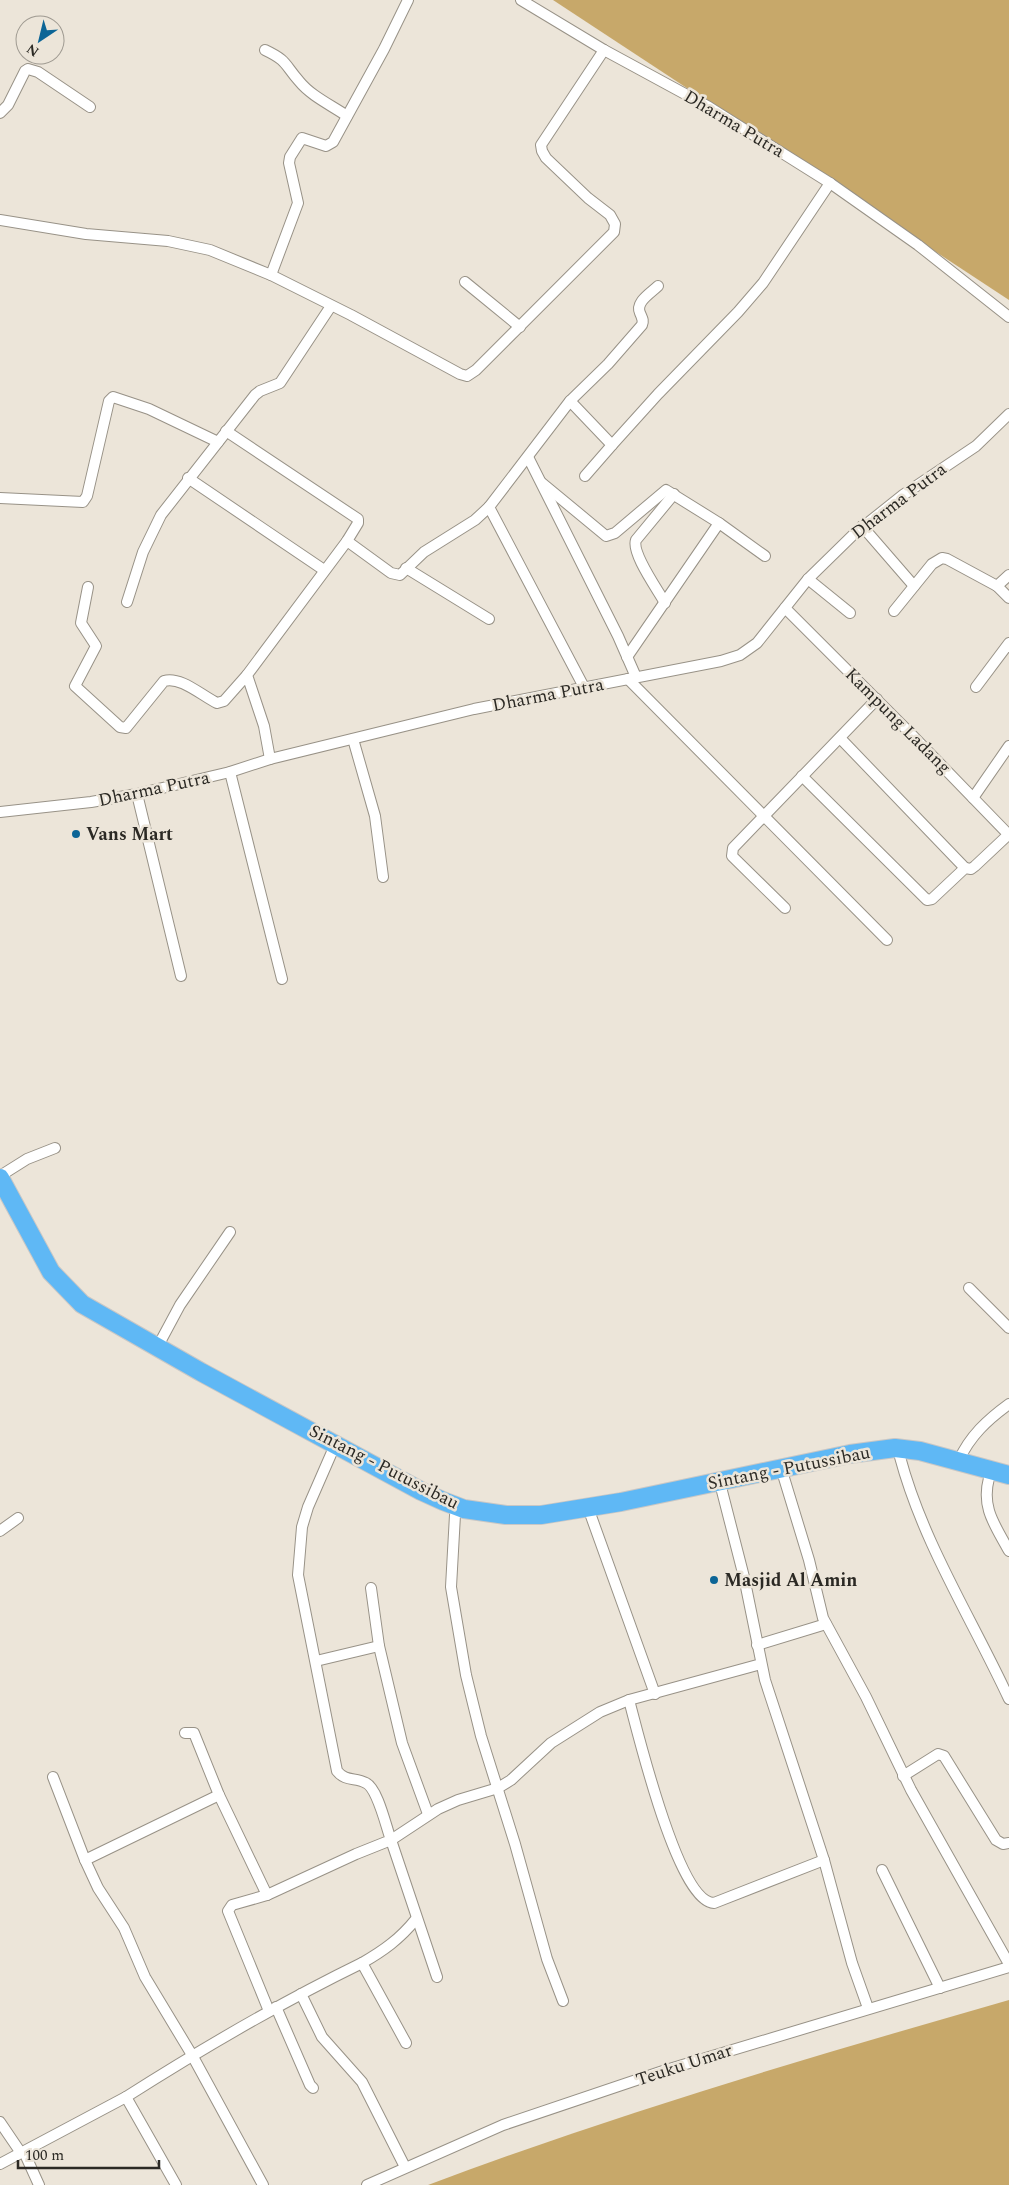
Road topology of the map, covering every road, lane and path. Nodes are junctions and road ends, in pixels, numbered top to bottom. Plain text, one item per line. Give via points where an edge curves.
1 (408, 0) edge
2 (521, 0) edge
3 (265, 50) dead end
4 (604, 50) junction
5 (90, 107) dead end
6 (0, 113) edge
7 (347, 116) junction
8 (830, 183) junction
9 (0, 220) edge
10 (270, 275) junction
11 (465, 282) dead end
12 (658, 286) dead end
13 (332, 306) junction
14 (1009, 317) edge
15 (520, 327) junction
16 (570, 402) junction
17 (1009, 414) edge
18 (226, 431) junction
19 (218, 442) junction
20 (612, 445) junction
21 (528, 457) junction
22 (586, 476) dead end
23 (188, 478) junction
24 (540, 481) junction
25 (674, 494) junction
26 (0, 498) edge
27 (489, 508) junction
28 (719, 522) junction
29 (862, 526) junction
30 (347, 541) junction
31 (765, 556) dead end
32 (406, 568) junction
33 (324, 570) junction
34 (1009, 576) edge
35 (808, 579) junction
36 (914, 586) junction
37 (997, 586) junction
38 (88, 587) dead end
39 (1009, 598) edge
40 (126, 602) dead end
41 (665, 603) junction
42 (785, 608) junction
43 (894, 611) dead end
44 (850, 613) dead end
45 (488, 619) dead end
46 (1009, 643) edge
47 (627, 657) junction
48 (247, 675) junction
49 (632, 678) junction
50 (976, 687) dead end
51 (585, 688) junction
52 (876, 699) junction
53 (840, 738) junction
54 (353, 739) junction
55 (1009, 746) edge
56 (270, 759) junction
57 (230, 772) junction
58 (802, 776) junction
59 (137, 794) junction
60 (973, 798) junction
61 (0, 812) edge
62 (766, 815) junction
63 (1009, 835) edge
64 (965, 868) junction
65 (383, 877) dead end
66 (785, 908) dead end
67 (887, 940) dead end
68 (182, 976) dead end
69 (282, 979) dead end
70 (56, 1148) dead end
71 (0, 1177) edge
72 (0, 1197) edge
73 (230, 1232) dead end
74 (969, 1288) dead end
75 (1009, 1328) edge
76 (158, 1346) junction
77 (1009, 1404) edge
78 (281, 1420) junction
79 (332, 1452) junction
80 (900, 1457) junction
81 (959, 1460) junction
82 (782, 1473) junction
83 (1009, 1475) edge
84 (989, 1478) junction
85 (1009, 1484) edge
86 (722, 1491) junction
87 (455, 1515) junction
88 (591, 1516) junction
89 (18, 1518) dead end
90 (0, 1530) edge
91 (1009, 1551) edge
92 (371, 1588) dead end
93 (826, 1624) junction
94 (757, 1645) junction
95 (379, 1646) junction
96 (316, 1661) junction
97 (761, 1664) junction
98 (655, 1694) junction
99 (1009, 1699) edge
100 (630, 1700) junction
101 (185, 1733) dead end
102 (53, 1776) dead end
103 (903, 1776) junction
104 (498, 1788) junction
105 (219, 1795) junction
106 (428, 1814) junction
107 (390, 1840) junction
108 (1009, 1842) edge
109 (85, 1860) junction
110 (824, 1860) junction
111 (882, 1870) dead end
112 (268, 1895) junction
113 (416, 1919) junction
114 (362, 1963) junction
115 (1009, 1965) edge
116 (437, 1977) dead end
117 (940, 1988) junction
118 (301, 1994) junction
119 (563, 2001) dead end
120 (868, 2008) junction
121 (273, 2009) junction
122 (406, 2043) dead end
123 (192, 2055) junction
124 (313, 2088) dead end
125 (126, 2097) junction
126 (0, 2122) edge
127 (22, 2153) junction
128 (0, 2164) edge
129 (405, 2167) junction
130 (39, 2185) edge
131 (176, 2185) edge
132 (263, 2185) edge
133 (367, 2185) edge

1 - 7 street
2 - 4 street, Dharma Putra
3 - 7 street via 286,62 308,90
4 - 8 street, Dharma Putra via 709,107
4 - 15 street via 541,145 546,158 610,215 616,228
5 - 6 street via 38,72 28,69 8,106
7 - 10 street via 329,145 302,138 290,157 298,203
8 - 14 street, Dharma Putra via 918,245
8 - 20 street via 763,283
9 - 10 street via 195,247
10 - 13 street
11 - 15 street
12 - 16 street via 640,304 642,325
13 - 15 street via 467,376
13 - 18 street via 280,382 258,392
16 - 20 street
16 - 21 street
17 - 29 street, Dharma Putra via 976,446
18 - 19 street
18 - 30 street via 356,517 358,523
19 - 23 street
19 - 26 street via 149,409 113,398 109,401 83,502
20 - 22 street
21 - 24 street
21 - 27 street
23 - 33 street
23 - 40 street via 152,531
24 - 25 street via 606,536 615,533 663,491
24 - 47 street
25 - 28 street
25 - 41 street via 634,544
27 - 32 street
27 - 51 street
28 - 31 street
28 - 41 street
29 - 35 street, Dharma Putra
29 - 36 street
30 - 32 street via 391,572 400,574
30 - 33 street
32 - 45 street
33 - 48 street
34 - 37 street
35 - 42 street, Dharma Putra
35 - 44 street
36 - 37 street via 932,564 942,558
36 - 43 street
37 - 39 street
38 - 48 street via 81,623 96,646 75,686 120,727 126,728 164,681 185,685 217,703 224,701
41 - 47 street
42 - 49 street, Dharma Putra via 757,643 740,655
42 - 52 street, Kampung Ladang
46 - 50 street
47 - 49 street
48 - 56 street via 264,726
49 - 51 street, Dharma Putra
49 - 62 street
51 - 54 street, Dharma Putra via 474,709
52 - 53 street
52 - 60 street, Kampung Ladang
53 - 58 street
53 - 64 street
54 - 56 street, Dharma Putra
54 - 65 street via 375,816
55 - 60 street
56 - 57 street, Dharma Putra
57 - 59 street, Dharma Putra
57 - 69 street
58 - 62 street
58 - 64 street via 925,898 932,899
59 - 61 street, Dharma Putra
59 - 68 street
60 - 63 street, Kampung Ladang
62 - 66 street via 732,848 732,856
62 - 67 street
63 - 64 street via 971,869
70 - 71 street via 27,1159
71 - 76 highway, Sintang - Putussibau via 41,1257 61,1285 92,1312
72 - 78 highway, Sintang - Putussibau via 40,1272 72,1307 107,1331
73 - 76 street via 180,1305
74 - 75 street
76 - 78 highway, Sintang - Putussibau
77 - 81 street via 979,1428
78 - 79 highway, Sintang - Putussibau
78 - 82 highway, Sintang - Putussibau via 442,1502 497,1514 567,1512
79 - 87 highway, Sintang - Putussibau
79 - 96 street via 308,1507 299,1550 298,1575
80 - 82 highway, Sintang - Putussibau
80 - 84 highway, Sintang - Putussibau
80 - 99 street via 928,1536
81 - 82 highway, Sintang - Putussibau via 895,1448 850,1454
81 - 83 highway, Sintang - Putussibau
82 - 86 highway, Sintang - Putussibau
82 - 93 street
84 - 85 highway, Sintang - Putussibau
84 - 91 street via 985,1502
86 - 88 highway, Sintang - Putussibau
86 - 94 street
87 - 88 highway, Sintang - Putussibau via 516,1524
87 - 104 street via 451,1579 455,1618 481,1736
88 - 98 street
89 - 90 street
92 - 95 street
93 - 94 street
93 - 103 street via 866,1697
94 - 97 street
95 - 96 street
95 - 106 street via 402,1743
96 - 107 street via 337,1771 347,1779 370,1787
97 - 98 street
97 - 110 street
98 - 100 street
100 - 104 street via 600,1712 551,1743
100 - 110 street via 652,1787 680,1865 708,1903
101 - 105 street via 194,1733
102 - 109 street
103 - 108 street via 938,1754 944,1756 996,1840 1002,1844
103 - 115 street
104 - 106 street via 458,1800
104 - 119 street via 547,1959
105 - 109 street
105 - 112 street
106 - 107 street
107 - 112 street
107 - 113 street
109 - 123 street via 98,1888 124,1928 145,1977
110 - 120 street via 852,1963
111 - 117 street
112 - 121 street via 232,1906 228,1911
113 - 114 street via 388,1947
113 - 116 street
114 - 118 street
114 - 122 street
115 - 117 street, Teuku Umar
117 - 120 street, Teuku Umar
118 - 121 street
118 - 129 street via 322,2037 362,2082
120 - 129 street, Teuku Umar via 666,2070 503,2125
121 - 123 street
121 - 124 street
123 - 125 street
123 - 132 street
125 - 127 street
125 - 131 street
126 - 127 street
127 - 128 street
127 - 130 street
129 - 133 street, Teuku Umar

